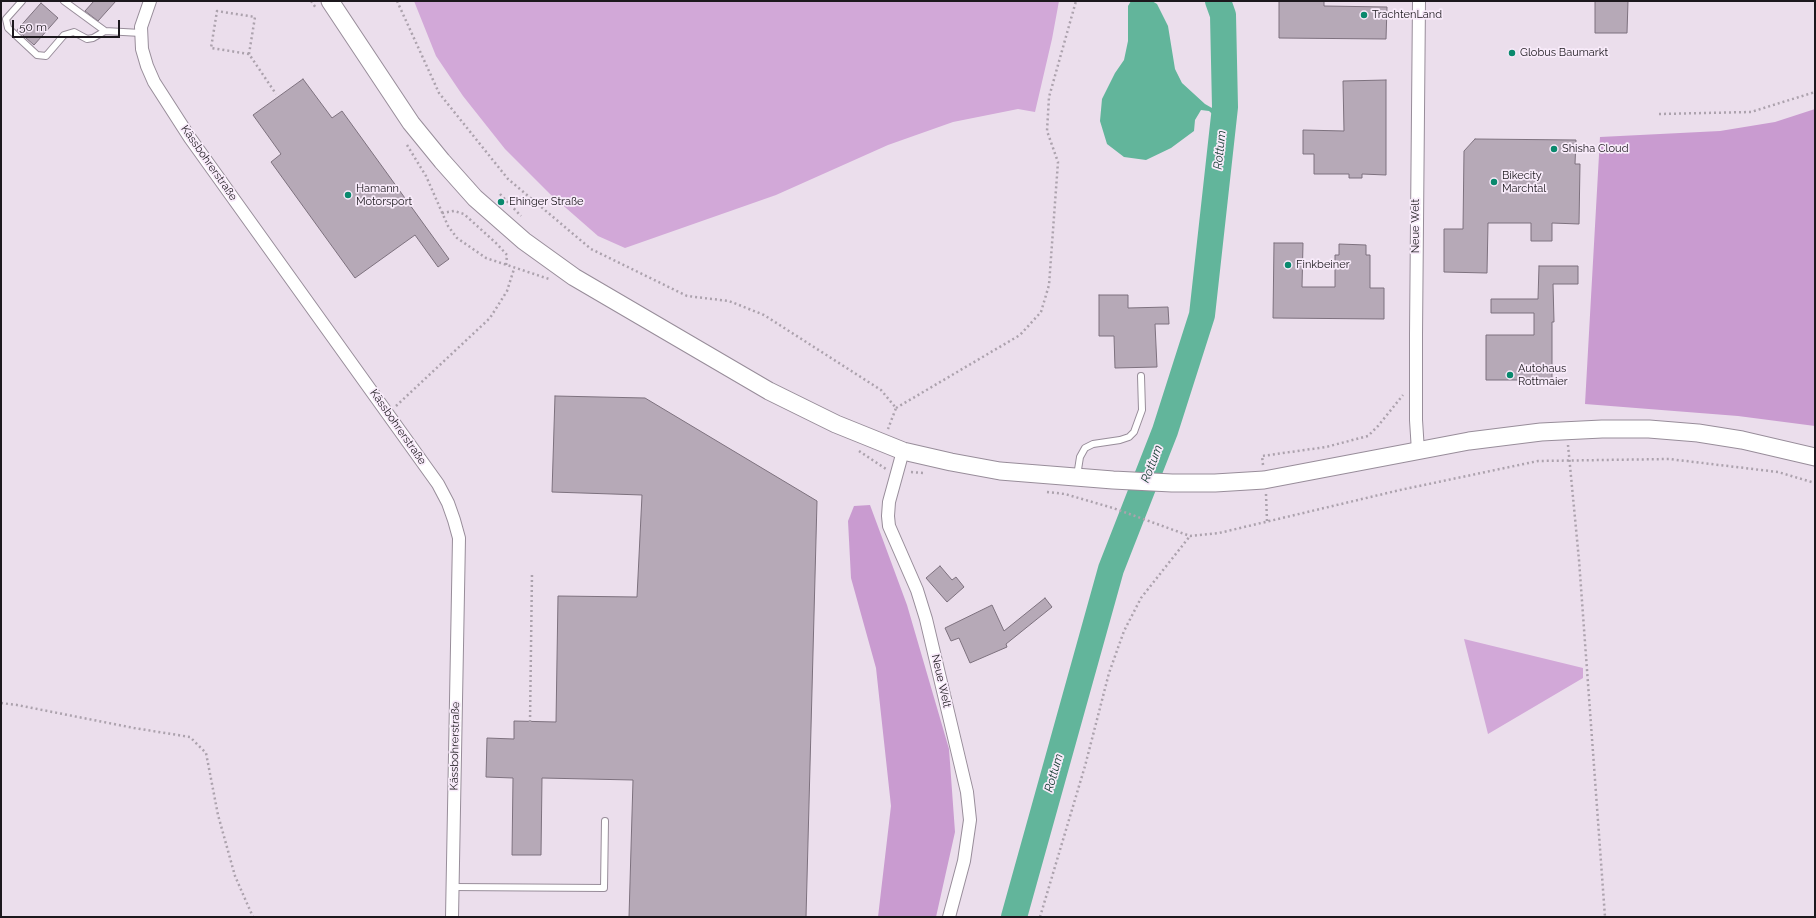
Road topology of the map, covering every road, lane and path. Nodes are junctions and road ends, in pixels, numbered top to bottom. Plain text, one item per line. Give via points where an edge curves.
1 (22, 1) edge
2 (64, 1) edge
3 (150, 1) edge
4 (330, 1) edge
5 (397, 1) edge
6 (1076, 1) edge
7 (1419, 1) edge
8 (106, 31) junction
9 (141, 33) junction
10 (249, 54) junction
11 (1815, 92) edge
12 (276, 94) dead end
13 (1659, 114) dead end
14 (442, 213) dead end
15 (506, 266) dead end
16 (514, 269) dead end
17 (1141, 376) dead end
18 (1416, 395) junction
19 (896, 408) junction
20 (388, 413) junction
21 (884, 444) junction
22 (903, 451) junction
23 (1418, 451) junction
24 (1815, 457) edge
25 (1570, 459) junction
26 (1077, 478) junction
27 (1264, 480) junction
28 (1815, 483) edge
29 (1113, 508) dead end
30 (1267, 521) junction
31 (1190, 536) junction
32 (532, 573) dead end
33 (1, 703) edge
34 (530, 722) dead end
35 (605, 821) dead end
36 (453, 886) junction
37 (253, 917) edge
38 (452, 917) edge
39 (949, 917) edge
40 (1040, 917) edge
41 (1605, 917) edge

1 - 8 lane via 6,19 8,28 37,55 46,56 64,35 74,32 86,39
2 - 8 lane
3 - 9 street, Kässbohrerstraße
4 - 21 main road via 411,123 475,198 524,241 574,277 769,391
5 - 19 path via 439,93 508,179 591,249 687,296 729,301 764,315 881,390
6 - 19 path via 1049,97 1047,131 1058,162 1049,285 1041,312 1020,335
7 - 18 street, Neue Welt
8 - 9 lane
9 - 20 street, Kässbohrerstraße via 142,49 154,82 190,138
10 - 10 path via 211,48 217,10 255,17
10 - 12 path
11 - 13 path via 1751,112
14 - 15 path via 454,211 464,214 507,255
16 - 20 path via 507,291 490,318
17 - 26 lane via 1142,410 1134,432 1120,440 1093,444 1085,448 1080,457
18 - 23 street, Neue Welt
18 - 27 path via 1402,395 1368,436 1326,447 1262,456
19 - 21 path
20 - 36 street, Kässbohrerstraße via 438,484 448,503 459,538
21 - 22 main road
22 - 26 main road via 1000,471
22 - 39 street, Neue Welt via 889,502 889,526 917,590 926,619 967,792 970,820 964,861
23 - 24 main road via 1469,441 1541,432 1650,429 1742,440
23 - 27 main road
25 - 28 path via 1669,459 1778,472
25 - 30 path via 1538,461
25 - 41 path
26 - 27 main road via 1172,483
27 - 30 path
29 - 31 path
30 - 31 path via 1219,533
31 - 40 path via 1141,598 1124,631 1109,673 1085,766
32 - 34 path
33 - 37 path via 190,737 206,753 218,815 235,876
35 - 36 lane via 604,888
36 - 38 street, Kässbohrerstraße

